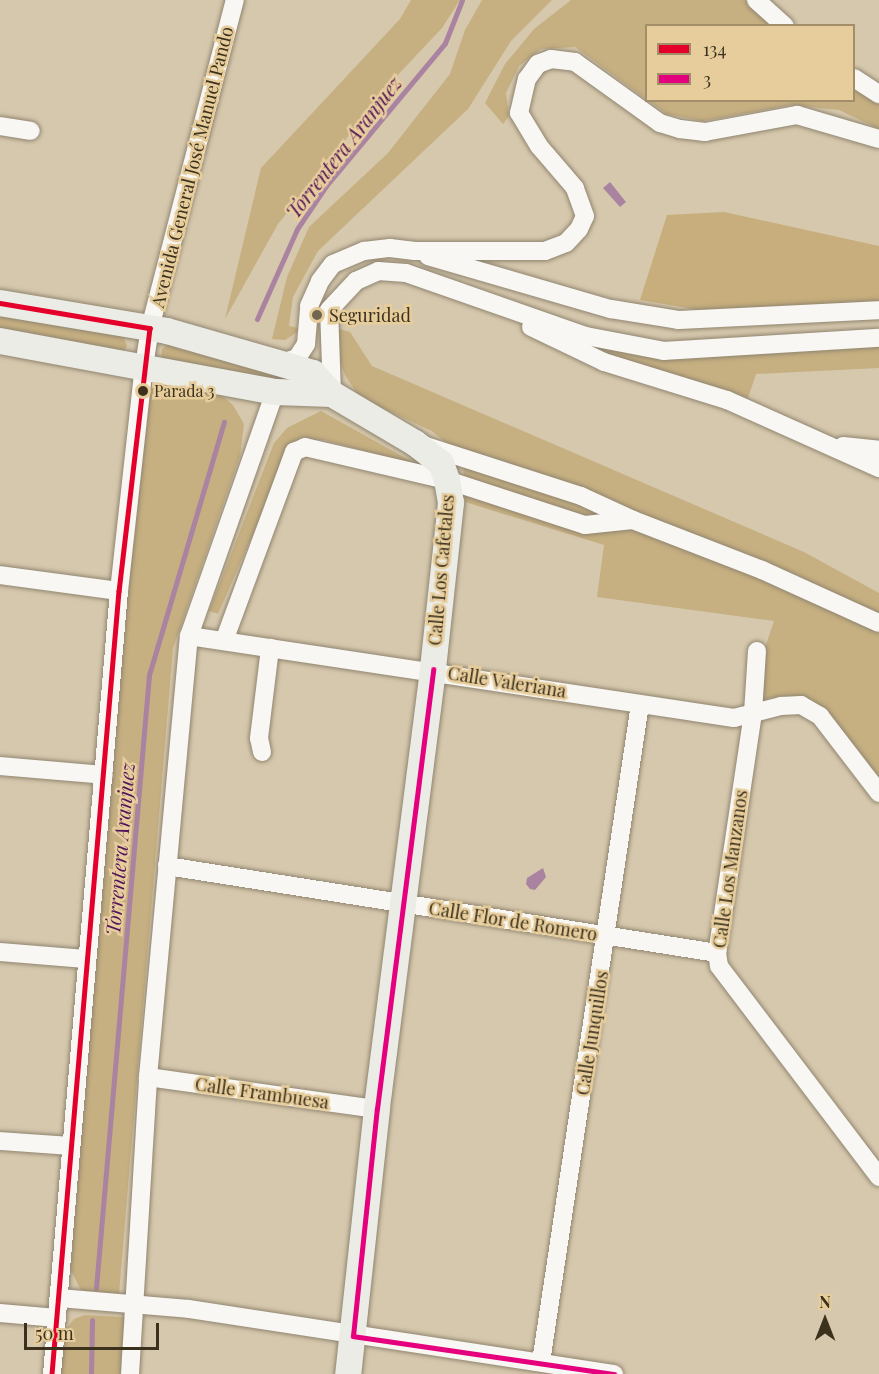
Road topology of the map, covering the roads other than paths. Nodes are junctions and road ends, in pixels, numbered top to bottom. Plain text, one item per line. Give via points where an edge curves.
1 (235, 0) edge
2 (756, 0) edge
3 (783, 24) edge
4 (855, 79) edge
5 (879, 94) edge
6 (0, 126) edge
7 (31, 131) dead end
8 (879, 139) edge
9 (415, 251) junction
10 (0, 303) edge
11 (495, 307) junction
12 (879, 310) edge
13 (150, 328) junction
14 (879, 338) edge
15 (0, 341) edge
16 (284, 362) junction
17 (144, 366) junction
18 (275, 392) junction
19 (332, 394) junction
20 (415, 442) junction
21 (826, 444) junction
22 (879, 450) edge
23 (879, 468) edge
24 (447, 480) junction
25 (633, 520) junction
26 (0, 575) edge
27 (119, 591) junction
28 (879, 623) edge
29 (189, 636) junction
30 (224, 641) junction
31 (270, 648) junction
32 (757, 651) dead end
33 (433, 670) junction
34 (640, 704) junction
35 (753, 713) junction
36 (262, 752) dead end
37 (0, 766) edge
38 (104, 775) junction
39 (879, 793) edge
40 (167, 866) junction
41 (405, 904) junction
42 (608, 936) junction
43 (0, 952) edge
44 (717, 953) junction
45 (86, 959) junction
46 (148, 1077) junction
47 (377, 1109) junction
48 (0, 1141) edge
49 (69, 1146) junction
50 (879, 1177) edge
51 (59, 1298) junction
52 (133, 1304) junction
53 (0, 1313) edge
54 (57, 1318) junction
55 (353, 1335) junction
56 (542, 1362) junction
57 (52, 1374) edge
58 (130, 1374) edge
59 (348, 1374) edge
60 (614, 1374) edge

1 - 13 street, Avenida General José Manuel Pando
2 - 3 street
4 - 5 street
6 - 7 street
8 - 9 street via 797,115 705,132 680,129 660,123 575,62 551,59 538,64 527,79 519,113 539,146 575,188 585,216 579,229 566,243 545,250
9 - 12 street via 532,289 611,309 678,320
9 - 16 street via 364,250 333,264 309,306 306,344 297,358
10 - 13 main road
11 - 14 street via 586,336 664,351
11 - 19 street via 406,273 378,272 356,281 329,310
11 - 21 street via 564,345 727,400
13 - 16 main road
13 - 17 street, Avenida General José Manuel Pando
15 - 17 main road
16 - 19 main road via 313,373
17 - 18 main road
17 - 27 street, Avenida General José Manuel Pando
18 - 19 main road
18 - 29 street
19 - 20 main road
20 - 24 main road via 441,463
20 - 25 street via 581,496
21 - 22 street
21 - 23 street
24 - 25 street via 585,525
24 - 30 street via 317,447 294,452
24 - 33 main road, Calle Los Cafetales via 451,503
25 - 28 street via 762,570
26 - 27 street
27 - 38 street, Avenida General José Manuel Pando
29 - 30 street, Calle Valeriana
29 - 40 street
30 - 31 street, Calle Valeriana
31 - 33 street, Calle Valeriana
31 - 36 street via 259,738
32 - 35 street, Calle Los Manzanos
33 - 34 street, Calle Valeriana
33 - 41 main road, Calle Los Cafetales
34 - 35 street, Calle Valeriana via 734,718
34 - 42 street, Calle Junquillos
35 - 39 street, Calle Valeriana via 801,705 820,716
35 - 44 street, Calle Los Manzanos
37 - 38 street
38 - 45 street, Avenida General José Manuel Pando
40 - 41 street, Calle Flor de Romero
40 - 46 street
41 - 42 street, Calle Flor de Romero
41 - 47 main road, Calle Los Cafetales
42 - 44 street, Calle Flor de Romero
42 - 56 street, Calle Junquillos
43 - 45 street
44 - 50 street, Calle Los Manzanos via 719,966
45 - 49 street, Avenida General José Manuel Pando
46 - 47 street, Calle Frambuesa
46 - 52 street
47 - 55 main road, Calle Los Cafetales
48 - 49 street
49 - 51 street, Avenida General José Manuel Pando
51 - 52 street
51 - 54 street, Avenida General José Manuel Pando
52 - 55 street
52 - 58 street
53 - 54 street
54 - 57 street, Avenida General José Manuel Pando
55 - 56 street
55 - 59 main road, Calle Los Cafetales
56 - 60 street

